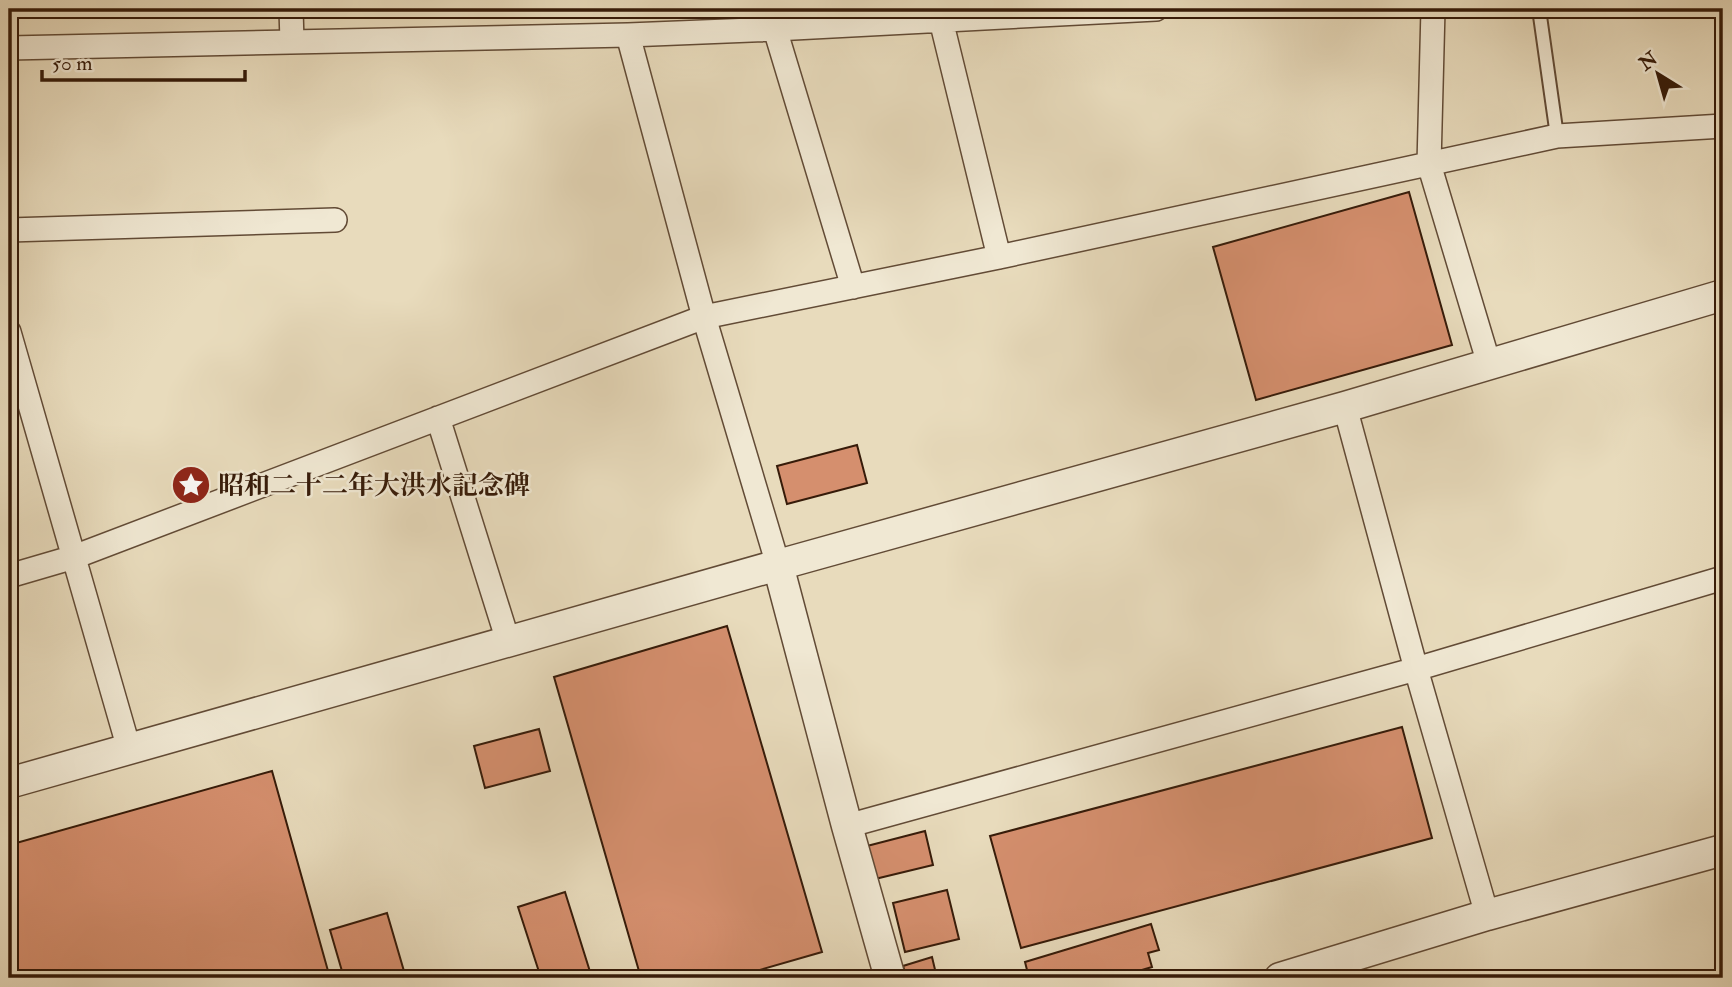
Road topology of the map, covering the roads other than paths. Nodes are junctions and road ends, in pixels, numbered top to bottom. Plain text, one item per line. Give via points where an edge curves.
1 (291, 9) edge
2 (1156, 9) edge
3 (1433, 9) edge
4 (1539, 9) edge
5 (941, 14) edge
6 (775, 29) junction
7 (628, 35) junction
8 (292, 42) junction
9 (9, 48) edge
10 (1723, 127) edge
11 (1557, 136) junction
12 (1429, 164) junction
13 (335, 220) dead end
14 (9, 230) edge
15 (999, 257) junction
16 (853, 287) junction
17 (1723, 295) edge
18 (704, 317) junction
19 (9, 331) edge
20 (1489, 364) junction
21 (15, 376) edge
22 (1345, 407) junction
23 (438, 418) junction
24 (74, 556) junction
25 (778, 565) junction
26 (9, 576) edge
27 (1723, 578) edge
28 (508, 641) junction
29 (1416, 669) junction
30 (129, 749) junction
31 (9, 783) edge
32 (847, 827) junction
33 (1723, 850) edge
34 (1488, 915) junction
35 (890, 978) edge
36 (1280, 978) edge

1 - 8 street
2 - 5 street
3 - 12 street
4 - 11 lane
5 - 6 street
5 - 15 street
6 - 7 street
6 - 16 street
7 - 8 street
7 - 18 street
8 - 9 street
10 - 11 street
11 - 12 street
12 - 15 street
12 - 20 street
13 - 14 street
15 - 16 street
16 - 18 street
17 - 20 street
18 - 23 street
18 - 25 street
19 - 21 street
20 - 22 street
21 - 24 street
22 - 25 street
22 - 29 street
23 - 24 street
23 - 28 street
24 - 26 street
24 - 30 street
25 - 28 street
25 - 32 street
27 - 29 street
28 - 30 street
29 - 32 street
29 - 34 street
30 - 31 street
32 - 35 street
33 - 34 street
34 - 36 street

